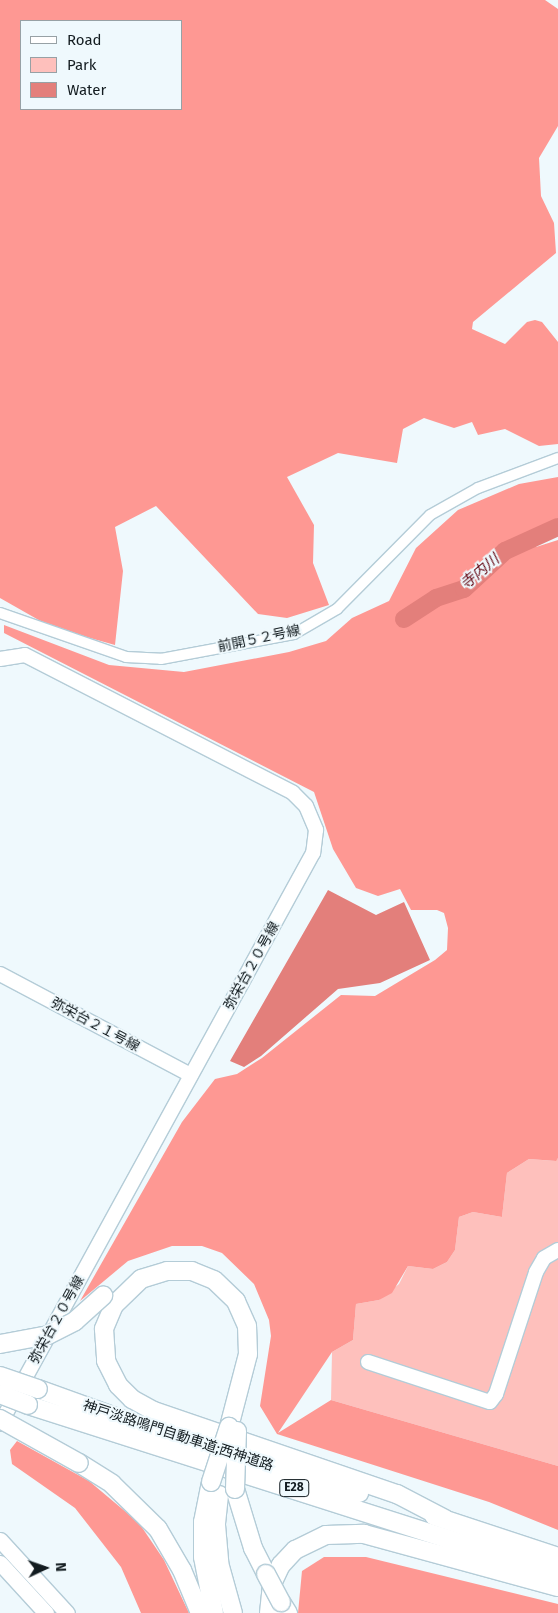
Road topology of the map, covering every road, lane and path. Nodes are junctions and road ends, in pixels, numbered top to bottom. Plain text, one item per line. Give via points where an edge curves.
1 (558, 458) edge
2 (0, 613) edge
3 (0, 659) edge
4 (0, 974) edge
5 (191, 1075) junction
6 (558, 1250) edge
7 (0, 1344) edge
8 (368, 1362) dead end
9 (0, 1376) edge
10 (0, 1394) edge
11 (0, 1420) edge
12 (0, 1424) edge
13 (233, 1429) junction
14 (222, 1486) junction
15 (445, 1519) junction
16 (0, 1540) edge
17 (558, 1557) edge
18 (0, 1563) edge
19 (558, 1574) edge
20 (558, 1587) edge
21 (280, 1609) edge
22 (46, 1613) edge
23 (67, 1613) edge
24 (200, 1613) edge
25 (214, 1613) edge
26 (233, 1613) edge

1 - 2 street, 前開５２号線 via 478,488 430,515 337,610 294,634 161,659 126,657
3 - 5 street, 弥栄台２０号線 via 26,655 293,792 306,806 316,830 313,853
4 - 5 street, 弥栄台２１号線
5 - 12 street, 弥栄台２０号線
6 - 8 street via 544,1258 536,1272 496,1394 490,1402
7 - 13 highway, bridge via 48,1335 75,1321 133,1273 169,1261 206,1266 233,1283 252,1311 258,1344
9 - 15 highway, 神戸淡路鳴門自動車道;西神道路 / E28, bridge via 177,1438
10 - 19 highway, 神戸淡路鳴門自動車道;西神道路 / E28, bridge
11 - 24 highway, bridge via 112,1484 158,1529 182,1570
13 - 14 highway, bridge
13 - 14 highway, bridge
13 - 15 highway via 248,1354 247,1326 236,1301 214,1280 192,1271 160,1272 130,1286 114,1305 104,1329 104,1348 110,1372 132,1399 154,1411 397,1494
14 - 21 highway, bridge via 248,1533
14 - 25 highway via 203,1522 203,1557
14 - 26 highway via 216,1526 219,1563
15 - 17 highway, 神戸淡路鳴門自動車道;西神道路 / E28
16 - 23 main road
18 - 22 main road
20 - 21 highway via 364,1534 326,1535 295,1550 281,1565 272,1584

